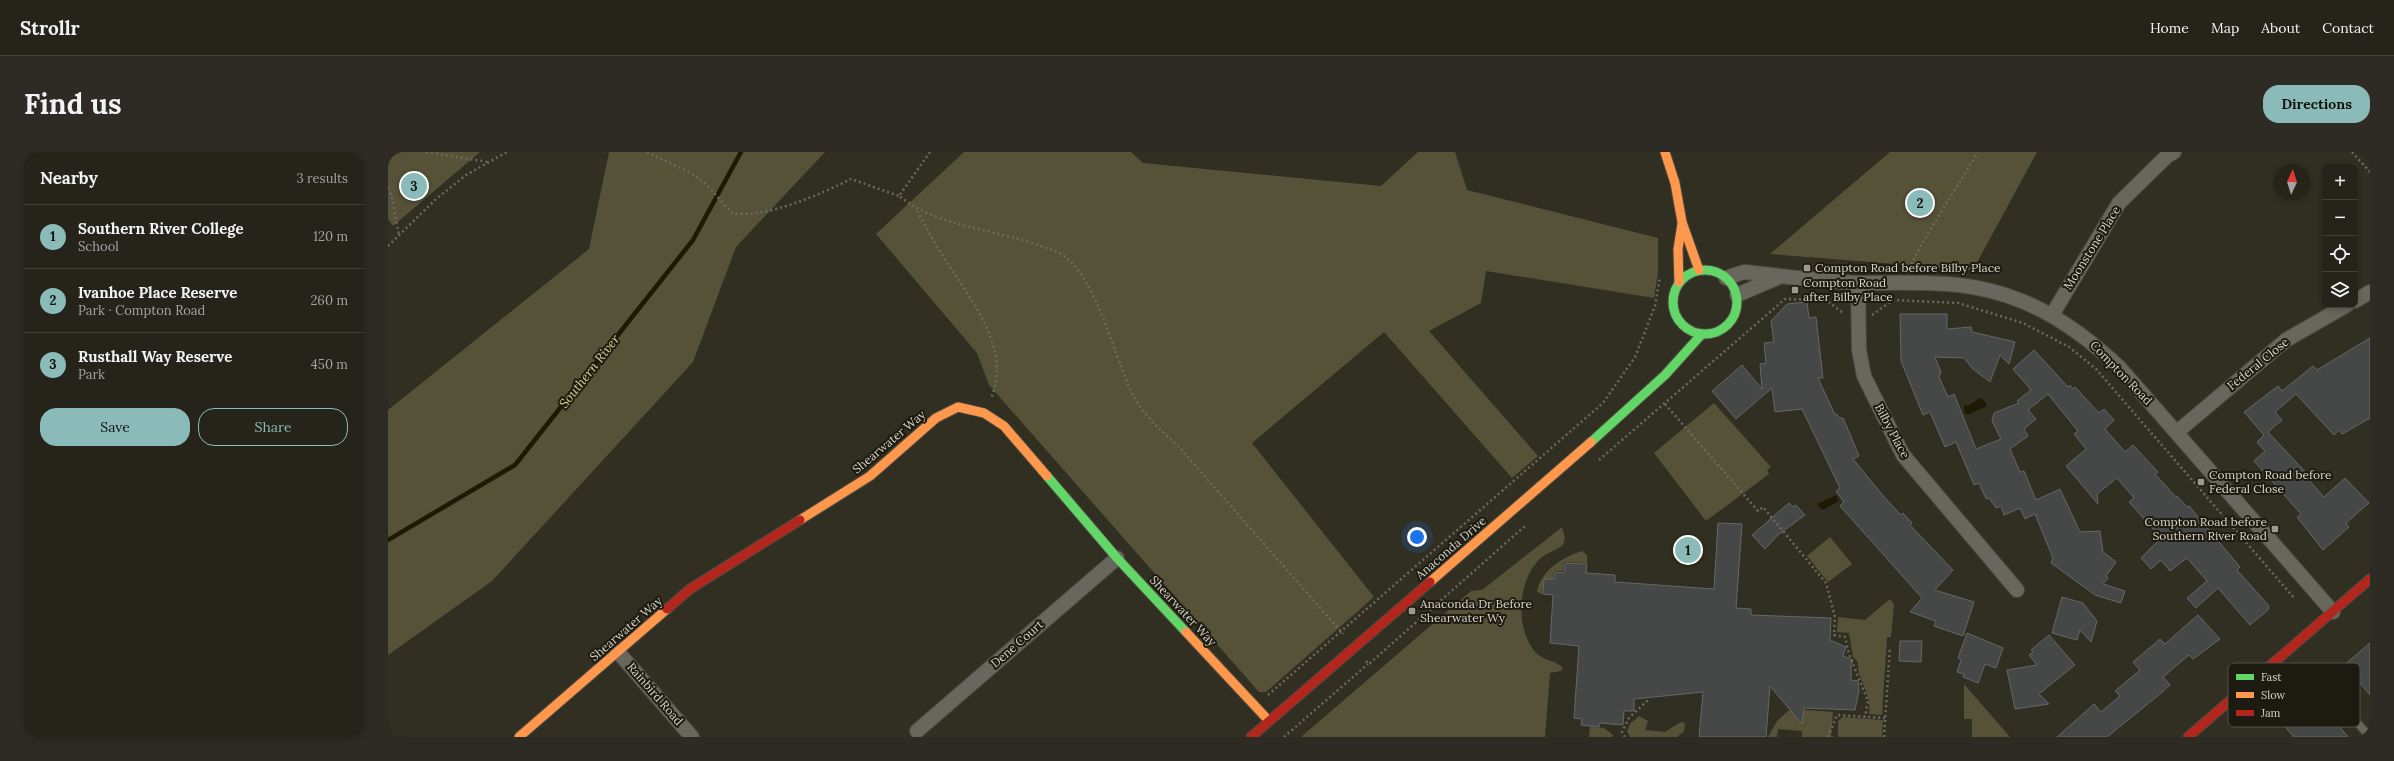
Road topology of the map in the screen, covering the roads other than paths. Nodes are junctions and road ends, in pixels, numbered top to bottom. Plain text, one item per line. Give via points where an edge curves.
1 (1666, 152) edge
2 (2174, 152) edge
3 (1682, 222) junction
4 (1700, 270) junction
5 (1781, 276) junction
6 (1726, 278) junction
7 (1679, 282) junction
8 (1858, 282) junction
9 (2370, 292) edge
10 (1737, 295) junction
11 (2358, 298) edge
12 (2342, 308) edge
13 (2052, 315) junction
14 (1683, 327) junction
15 (1700, 335) junction
16 (1679, 338) dead end
17 (1674, 350) dead end
18 (1666, 375) junction
19 (2176, 432) junction
20 (1117, 558) junction
21 (2370, 579) edge
22 (2017, 590) dead end
23 (2332, 612) junction
24 (618, 652) junction
25 (2273, 663) edge
26 (2228, 702) edge
27 (1269, 721) junction
28 (2360, 726) edge
29 (917, 731) dead end
30 (519, 737) edge
31 (692, 737) edge
32 (1251, 737) edge
33 (2188, 737) edge
34 (2370, 737) edge

1 - 3 main road
2 - 13 street, Moonstone Place via 2119,203
3 - 4 main road
3 - 7 main road via 1678,249
4 - 6 main road via 1718,273
4 - 7 main road via 1685,276
5 - 6 street, Compton Road via 1744,272
5 - 8 street, Compton Road
5 - 10 street, Compton Road
6 - 10 main road
7 - 14 main road via 1672,300 1673,310
8 - 13 street, Compton Road via 1948,284 1977,288 2008,296
8 - 22 street, Bilby Place via 1859,350 1864,376 1903,455
9 - 11 street
10 - 15 main road via 1735,316 1729,324 1711,334
12 - 19 street, Federal Close via 2286,340
13 - 19 street, Compton Road via 2089,339 2120,368
14 - 15 main road
14 - 16 main road
15 - 18 main road, Anaconda Drive
17 - 18 main road
18 - 27 main road, Anaconda Drive
19 - 23 street, Compton Road
20 - 24 main road, Shearwater Way via 1004,426 984,413 958,407 936,418 870,476 690,589
20 - 27 main road, Shearwater Way
20 - 29 street, Dene Court
21 - 23 main road
23 - 25 main road
24 - 30 main road, Shearwater Way
24 - 31 street, Rainbird Road
26 - 33 main road
27 - 32 main road, Anaconda Drive
28 - 34 lane

